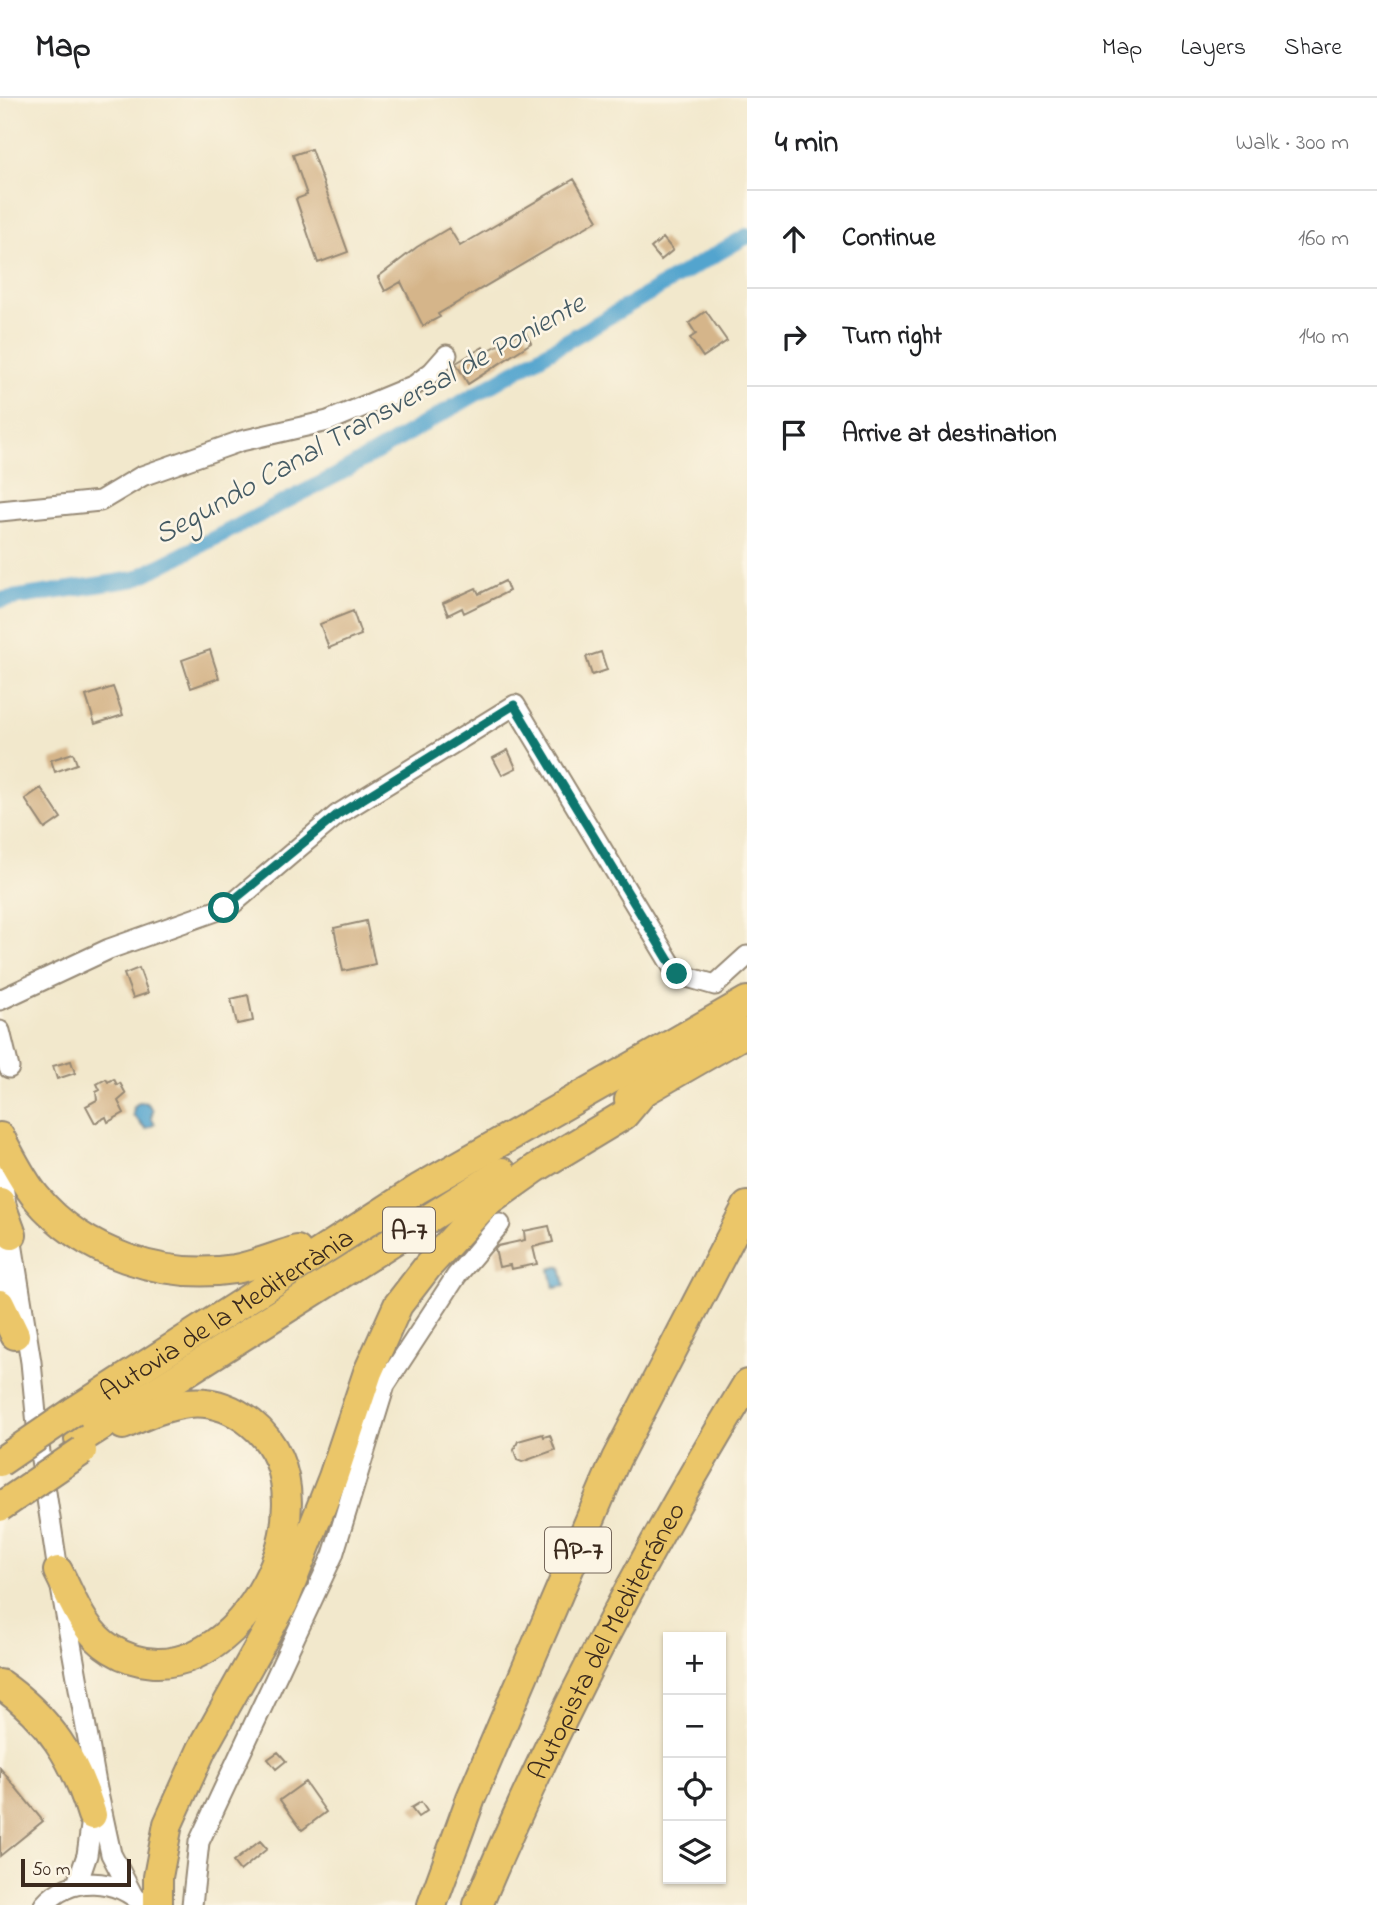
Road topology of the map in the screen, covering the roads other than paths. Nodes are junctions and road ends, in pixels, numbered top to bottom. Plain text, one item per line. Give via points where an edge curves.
1 (447, 355) dead end
2 (0, 511) edge
3 (747, 956) edge
4 (0, 1000) edge
5 (747, 1001) edge
6 (0, 1031) edge
7 (747, 1032) edge
8 (9, 1068) dead end
9 (645, 1090) junction
10 (0, 1137) edge
11 (0, 1167) edge
12 (418, 1189) junction
13 (0, 1202) edge
14 (747, 1206) edge
15 (500, 1224) dead end
16 (6, 1242) edge
17 (297, 1250) junction
18 (0, 1304) edge
19 (15, 1335) junction
20 (747, 1384) edge
21 (71, 1406) junction
22 (0, 1445) edge
23 (39, 1446) junction
24 (80, 1446) junction
25 (0, 1462) edge
26 (0, 1491) edge
27 (0, 1507) edge
28 (58, 1571) junction
29 (0, 1684) edge
30 (94, 1802) junction
31 (77, 1884) junction
32 (138, 1900) edge
33 (44, 1905) edge
34 (158, 1905) edge
35 (192, 1905) edge
36 (432, 1905) edge
37 (478, 1905) edge

1 - 2 street via 415,385 328,421 241,441 142,476 100,501
3 - 4 street via 715,985 677,974 514,705 337,815 230,906 109,949
5 - 12 highway, Autovia de la Mediterrània / A-7
6 - 8 street
7 - 9 highway, Autovia de la Mediterrània / A-7
9 - 24 highway, Autovia de la Mediterrània / A-7 via 493,1177
9 - 34 highway via 624,1115 484,1205 398,1305 378,1346 283,1604 202,1749 168,1824
10 - 17 highway via 36,1197 62,1223 95,1245 130,1260 165,1269 209,1272
11 - 16 street
12 - 17 highway via 380,1201
12 - 21 highway, Autovia de la Mediterrània / A-7
13 - 16 highway
14 - 36 highway, Autopista del Mediterráneo / AP-7 via 616,1460 471,1798
15 - 35 street via 457,1275 385,1385 333,1555 199,1842
16 - 19 street
16 - 23 street via 31,1362
17 - 21 highway
18 - 19 highway
19 - 23 street
20 - 37 highway, Autopista del Mediterráneo / AP-7 via 629,1585 569,1701
21 - 22 highway
21 - 25 highway, Autovia de la Mediterrània / A-7, bridge
23 - 28 street
24 - 26 highway, Autovia de la Mediterrània / A-7
24 - 27 highway, bridge
24 - 28 highway via 168,1407 188,1402 225,1406 262,1432 274,1448 285,1473 287,1512 279,1555 250,1609 192,1657 160,1664 110,1649 90,1630
28 - 30 street
29 - 30 highway via 57,1736
30 - 31 street via 87,1855
30 - 32 street via 111,1854
31 - 32 street via 105,1884
31 - 33 street

